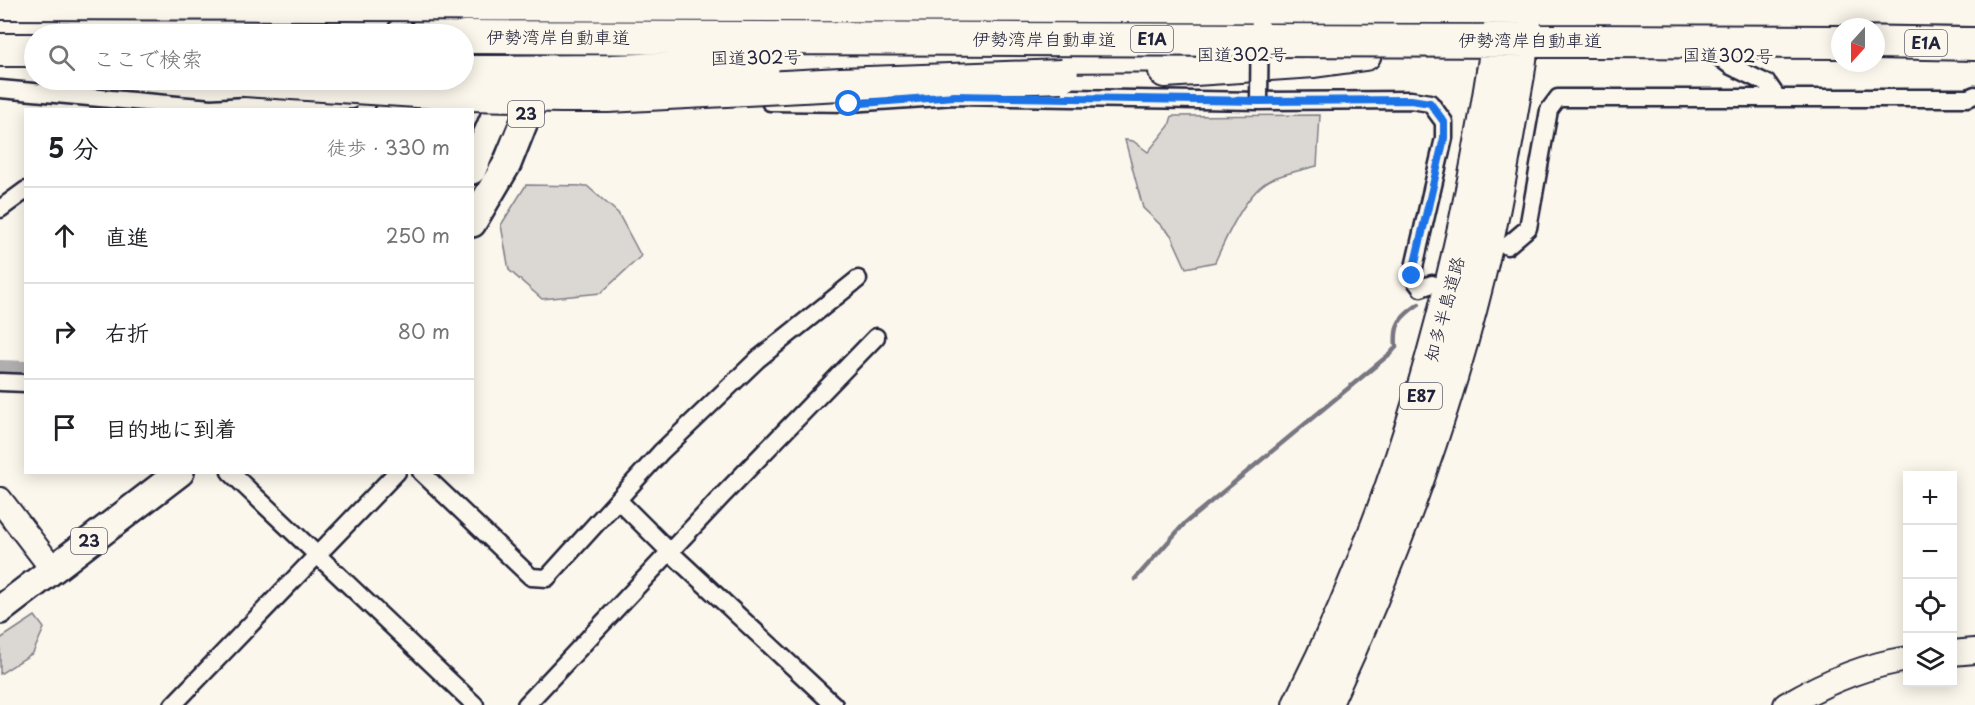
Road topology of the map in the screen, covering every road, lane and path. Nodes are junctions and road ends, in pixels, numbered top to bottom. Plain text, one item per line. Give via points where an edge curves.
1 (414, 0) edge
2 (545, 0) edge
3 (571, 0) edge
4 (982, 0) edge
5 (1260, 0) edge
6 (1467, 0) edge
7 (1504, 0) edge
8 (1527, 0) edge
9 (1566, 0) edge
10 (0, 3) edge
11 (1065, 6) junction
12 (1975, 10) edge
13 (400, 24) edge
14 (0, 36) edge
15 (24, 36) edge
16 (474, 37) edge
17 (1224, 39) junction
18 (1831, 42) edge
19 (1885, 42) edge
20 (1975, 44) edge
21 (0, 50) edge
22 (24, 50) edge
23 (1462, 52) junction
24 (1559, 52) junction
25 (1365, 54) junction
26 (1719, 57) junction
27 (1831, 57) edge
28 (1885, 57) edge
29 (1975, 58) edge
30 (474, 59) edge
31 (518, 60) junction
32 (549, 60) junction
33 (0, 69) edge
34 (24, 69) edge
35 (474, 72) edge
36 (1506, 74) junction
37 (0, 89) edge
38 (409, 90) edge
39 (1975, 95) edge
40 (1777, 97) junction
41 (1259, 101) junction
42 (770, 102) dead end
43 (367, 104) edge
44 (499, 105) junction
45 (474, 165) edge
46 (24, 191) edge
47 (0, 209) edge
48 (474, 220) edge
49 (1507, 246) dead end
50 (858, 279) dead end
51 (1432, 284) dead end
52 (876, 337) dead end
53 (0, 382) edge
54 (24, 383) edge
55 (177, 474) edge
56 (232, 474) edge
57 (395, 474) edge
58 (423, 474) edge
59 (0, 500) edge
60 (619, 501) junction
61 (670, 552) junction
62 (318, 554) junction
63 (52, 568) junction
64 (0, 610) edge
65 (1975, 651) edge
66 (1957, 653) edge
67 (1903, 660) edge
68 (173, 705) edge
69 (475, 705) edge
70 (526, 705) edge
71 (834, 705) edge
72 (1299, 705) edge
73 (1325, 705) edge
74 (1786, 705) edge

1 - 13 street
2 - 31 main road, 23
3 - 32 main road, 23
4 - 11 highway, bridge
5 - 41 street, bridge
6 - 23 highway
7 - 36 highway, 知多半島道路 / E87, bridge
8 - 36 highway, 知多半島道路 / E87, bridge
9 - 24 highway
10 - 11 highway, 伊勢湾岸自動車道 / E1A, bridge
11 - 12 highway, 伊勢湾岸自動車道 / E1A, bridge
14 - 15 highway
16 - 17 highway, 伊勢湾岸自動車道 / E1A, bridge
17 - 18 highway, 伊勢湾岸自動車道 / E1A, bridge
17 - 35 highway, bridge via 727,68
19 - 20 highway, E1A
21 - 22 highway
23 - 24 highway, 国道302号
23 - 25 highway, 国道302号
24 - 26 highway, 国道302号
25 - 32 highway, 国道302号
25 - 38 highway, bridge via 1249,67 573,96
26 - 27 highway, 国道302号
26 - 40 street via 1768,84
28 - 29 highway
30 - 31 highway, 国道302号
31 - 32 highway, 国道302号
31 - 44 main road, 23
32 - 48 main road, 23 via 507,164
33 - 34 highway
36 - 72 highway, 知多半島道路 / E87 via 1480,159 1431,364 1382,514
36 - 73 highway, 知多半島道路 / E87 via 1487,241 1451,374 1389,560
37 - 43 street via 211,108
39 - 40 street
40 - 49 street via 1558,98 1549,110 1528,228
41 - 42 street via 955,96 849,104
41 - 51 street via 1404,99 1430,103 1444,122 1444,138 1412,276 1421,288
43 - 44 street
44 - 45 main road, 23
46 - 47 street
50 - 60 street via 758,359 662,452
52 - 61 street
53 - 54 street
55 - 63 main road, 23
56 - 62 street
57 - 62 street
58 - 60 street via 531,577 547,578
59 - 63 street
60 - 61 street
61 - 70 street
61 - 71 street
62 - 68 street
62 - 69 street
63 - 64 main road, 23
65 - 66 street
67 - 74 street via 1851,675

